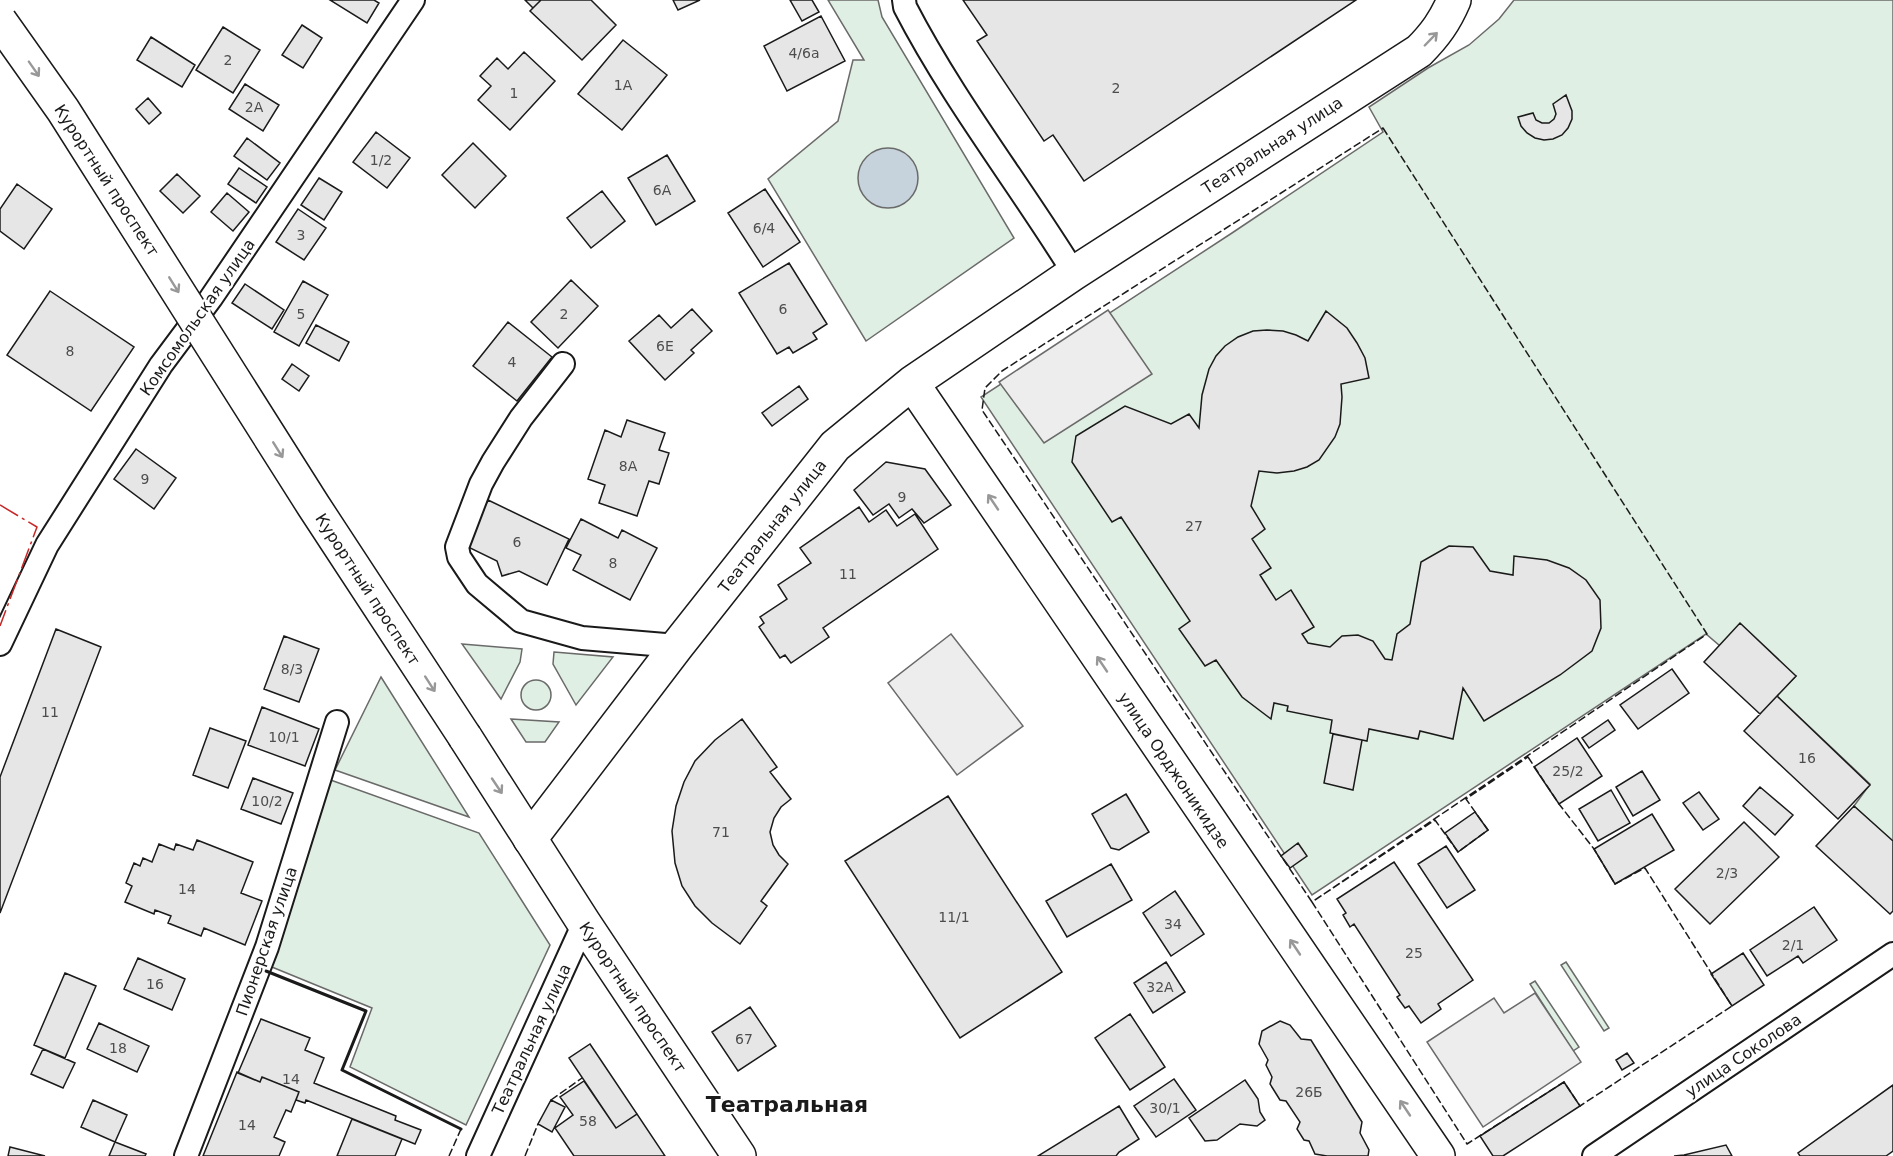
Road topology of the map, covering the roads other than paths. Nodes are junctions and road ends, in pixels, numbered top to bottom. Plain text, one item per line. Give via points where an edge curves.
1 (412, 0) edge
2 (904, 0) edge
3 (1454, 0) edge
4 (0, 21) edge
5 (1074, 273) junction
6 (563, 364) dead end
7 (912, 383) junction
8 (0, 644) edge
9 (677, 646) junction
10 (337, 723) dead end
11 (530, 839) junction
12 (584, 923) junction
13 (1893, 954) edge
14 (186, 1156) edge
15 (478, 1156) edge
16 (739, 1156) edge
17 (1438, 1156) edge
18 (1594, 1156) edge

1 - 8 street, Комсомольская улица via 211,298 161,365 47,545
2 - 5 street via 926,48
5 -> 3 main road, Театральная улица via 1419,51 1436,35
4 -> 11 main road, Курортный проспект, bridge via 63,110
5 - 7 main road, Театральная улица
6 - 9 street via 520,418 480,484 457,548 459,557 477,584 521,621 582,638
7 - 9 main road, Театральная улица via 836,446
17 -> 7 main road, улица Орджоникидзе
9 - 11 main road, Театральная улица
10 - 14 street, Пионерская улица via 267,947
11 - 12 main road, Курортный проспект
12 - 15 street, Театральная улица
12 - 16 main road, Курортный проспект
13 - 18 street, улица Соколова

